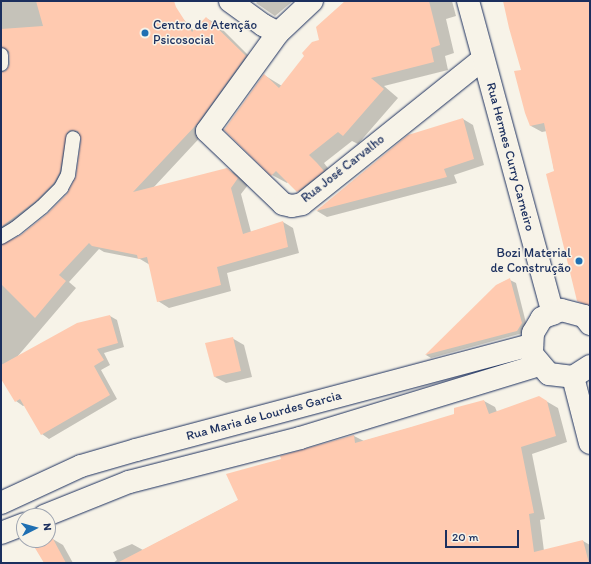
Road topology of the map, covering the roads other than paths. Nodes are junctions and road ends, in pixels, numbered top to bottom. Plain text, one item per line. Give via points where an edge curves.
1 (230, 1) edge
2 (312, 1) edge
3 (468, 1) edge
4 (278, 34) junction
5 (1, 55) edge
6 (483, 58) junction
7 (1, 64) edge
8 (73, 138) dead end
9 (1, 237) edge
10 (553, 314) junction
11 (590, 324) edge
12 (536, 355) junction
13 (581, 372) edge
14 (590, 443) edge
15 (1, 503) edge
16 (56, 511) edge
17 (16, 527) edge
18 (1, 533) edge

1 - 4 street
2 - 4 street, Rua José Carvalho
3 - 6 street, Rua Hermes Curry Carneiro
4 - 6 street, Rua José Carvalho via 207,131 283,204 292,206 302,204
5 - 7 lane
6 - 10 street, Rua Hermes Curry Carneiro
8 - 9 lane via 68,175 61,188 42,208
10 - 11 street via 561,310 584,316
10 - 12 street via 542,318 533,333
12 - 13 street via 549,374
12 - 15 street, Rua Maria de Lourdes Garcia via 136,450 81,466
12 - 16 street via 300,438 129,482
13 - 14 street
17 - 18 street

